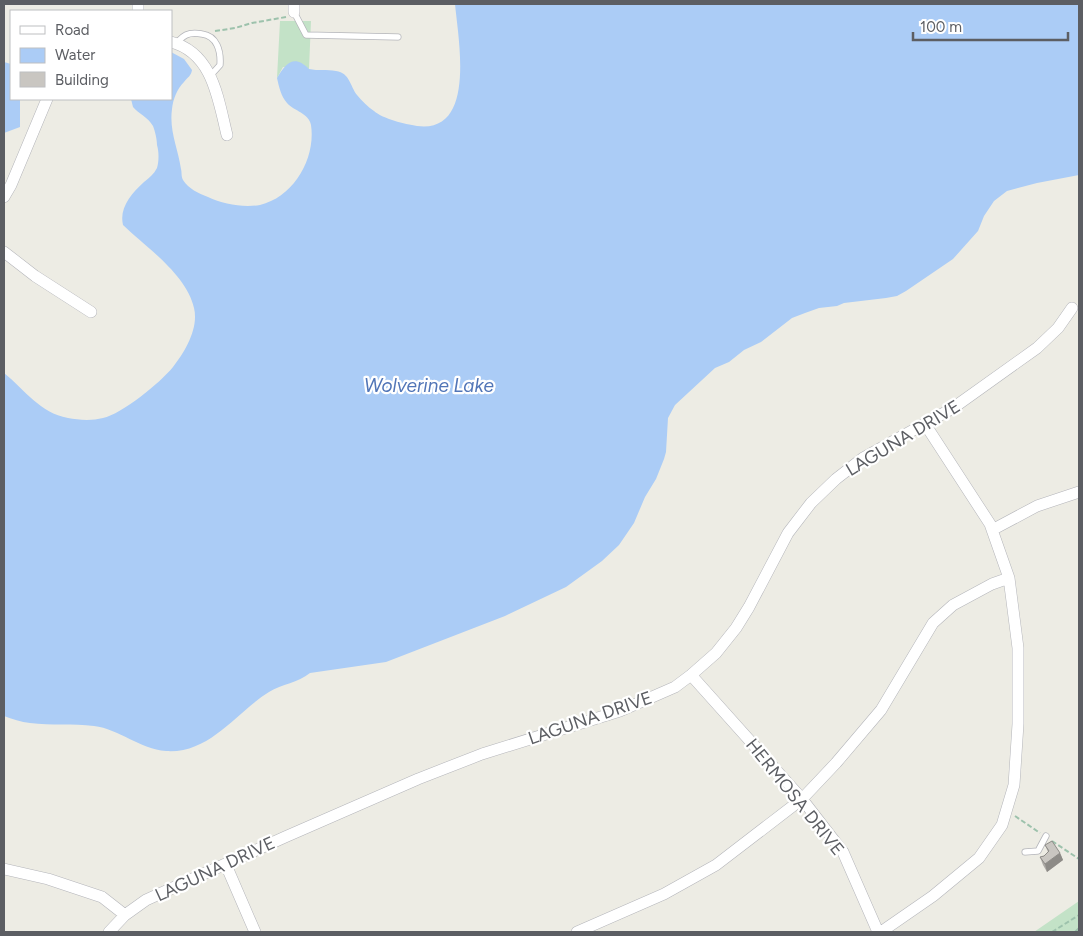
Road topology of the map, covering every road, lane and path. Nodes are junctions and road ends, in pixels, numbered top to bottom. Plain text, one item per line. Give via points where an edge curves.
1 (294, 8) edge
2 (196, 33) junction
3 (398, 37) dead end
4 (174, 42) edge
5 (210, 75) junction
6 (46, 100) edge
7 (227, 135) dead end
8 (4, 197) edge
9 (4, 252) edge
10 (1072, 308) dead end
11 (91, 312) dead end
12 (925, 424) junction
13 (1079, 492) edge
14 (992, 530) junction
15 (1009, 578) junction
16 (691, 675) junction
17 (802, 798) junction
18 (1046, 836) dead end
19 (1025, 852) dead end
20 (226, 865) junction
21 (4, 869) edge
22 (125, 915) junction
23 (1079, 915) edge
24 (1079, 928) edge
25 (109, 932) edge
26 (255, 932) edge
27 (577, 932) edge
28 (880, 932) edge
29 (1052, 932) edge
30 (1075, 932) edge

1 - 2 path via 284,18
1 - 3 lane via 306,35
2 - 4 lane
2 - 5 lane via 214,39 220,53 220,65
4 - 5 street via 202,61
5 - 7 street
6 - 8 street
9 - 11 street
10 - 12 street, LAGUNA DRIVE via 1058,328 1037,348 968,399
12 - 14 street
12 - 16 street, LAGUNA DRIVE via 863,458 811,503 788,533 736,628 716,653
13 - 14 street via 1037,506
14 - 15 street
15 - 17 street via 953,605 933,623 881,710 836,764
15 - 28 street via 1018,648 1018,724 1014,785 1002,825 979,858 933,896
16 - 17 street, HERMOSA DRIVE
16 - 20 street, LAGUNA DRIVE via 675,686 620,711 482,754 418,779
17 - 27 street via 716,865 664,894
17 - 28 street, HERMOSA DRIVE via 843,852
18 - 19 lane via 1039,853
20 - 22 street, LAGUNA DRIVE via 146,900
20 - 26 street
21 - 22 street via 102,897
22 - 25 street, LAGUNA DRIVE
23 - 29 path
24 - 30 path

